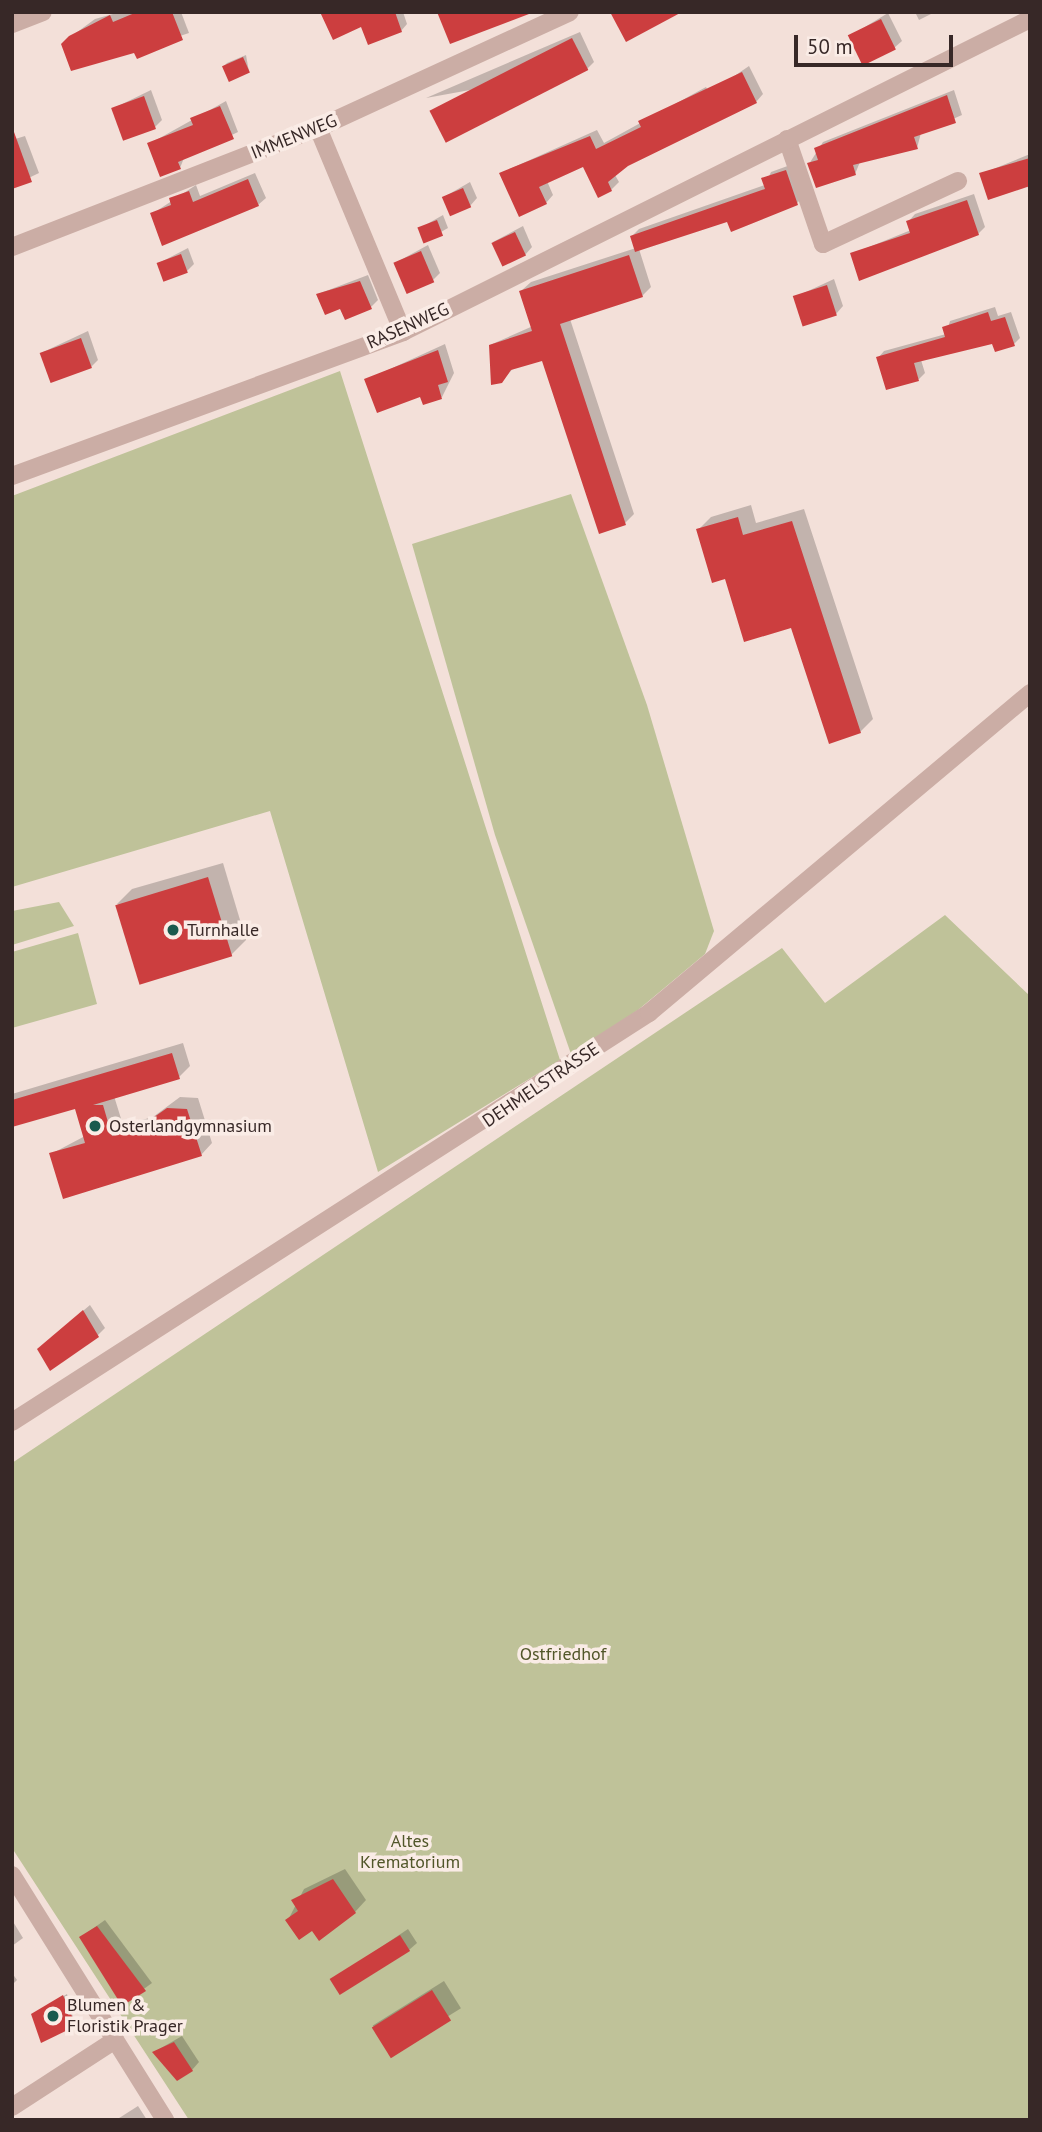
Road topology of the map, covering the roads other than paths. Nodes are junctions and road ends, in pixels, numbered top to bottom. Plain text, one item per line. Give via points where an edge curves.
1 (43, 12) edge
2 (570, 12) edge
3 (1030, 19) edge
4 (12, 24) edge
5 (318, 128) junction
6 (787, 139) junction
7 (958, 181) dead end
8 (12, 247) edge
9 (403, 331) junction
10 (12, 476) edge
11 (1030, 693) edge
12 (12, 1422) edge
13 (12, 1875) edge
14 (115, 2040) junction
15 (12, 2107) edge
16 (165, 2120) edge

1 - 4 street
2 - 5 street, IMMENWEG
3 - 6 street, RASENWEG
5 - 8 street, IMMENWEG
5 - 9 street
6 - 7 street via 823,244
6 - 9 street, RASENWEG
9 - 10 street, RASENWEG
11 - 12 street, DEHMELSTRASSE via 649,1013
13 - 14 street
14 - 15 street
14 - 16 street

